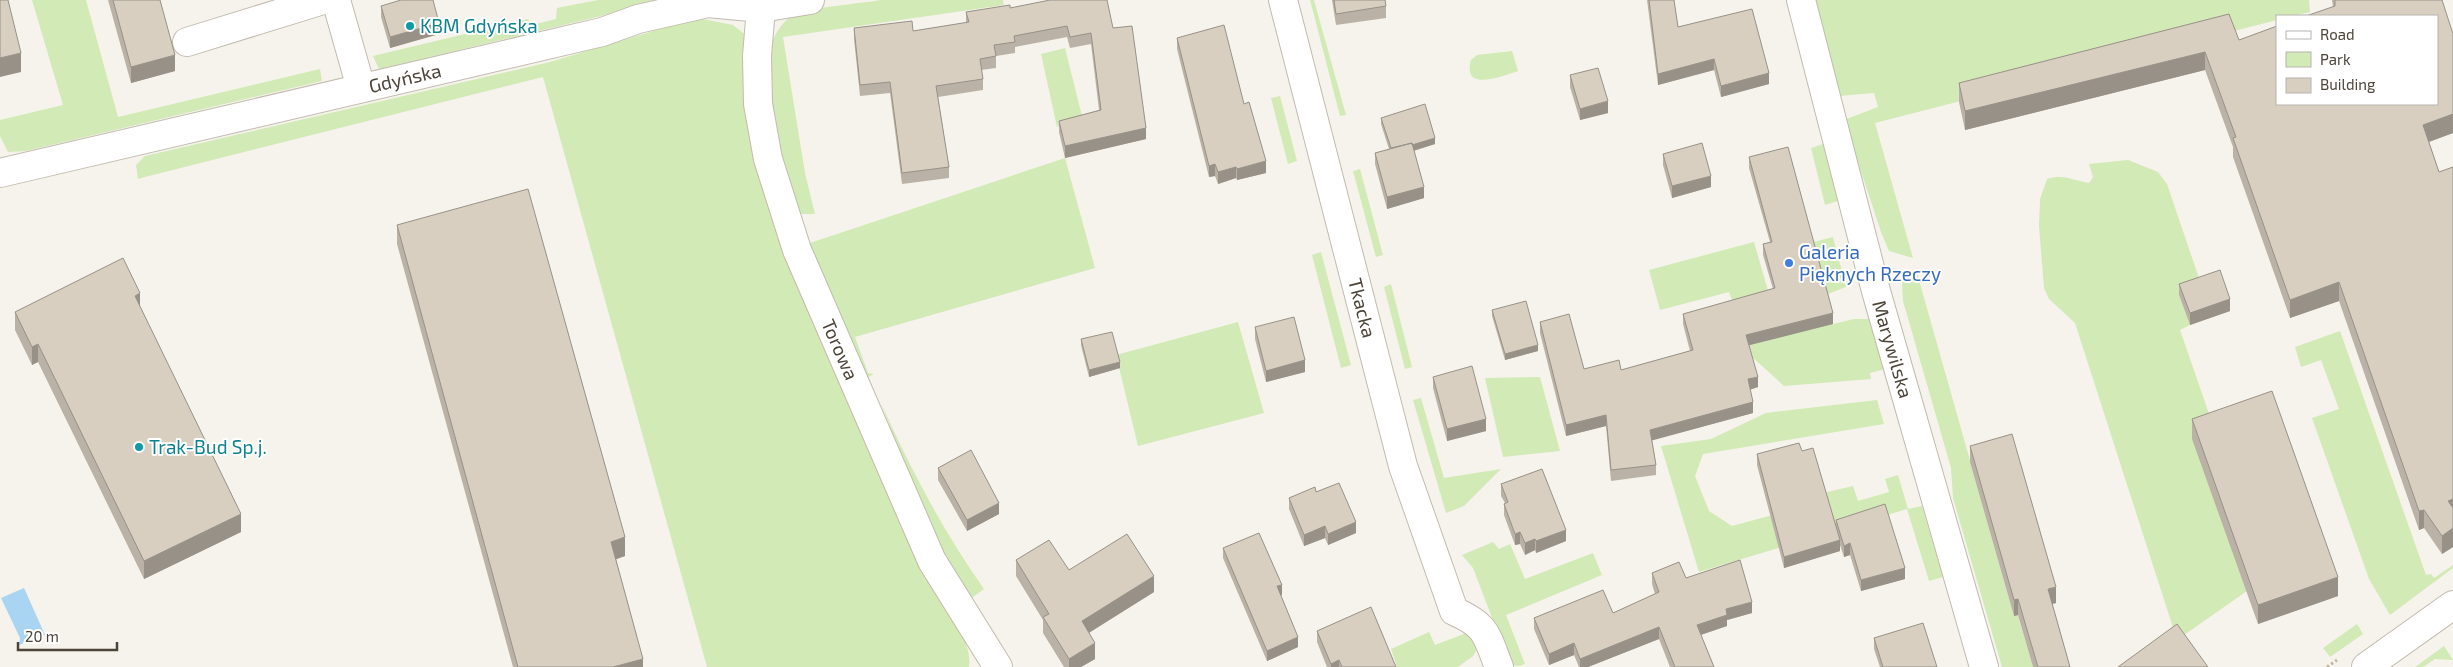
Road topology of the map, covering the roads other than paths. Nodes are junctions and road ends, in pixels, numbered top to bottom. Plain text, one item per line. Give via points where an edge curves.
1 (323, 0) edge
2 (336, 0) edge
3 (810, 0) edge
4 (1283, 0) edge
5 (1801, 0) edge
6 (761, 8) junction
7 (187, 42) dead end
8 (360, 88) junction
9 (0, 173) edge
10 (2453, 605) edge
11 (998, 667) edge
12 (1499, 667) edge
13 (1984, 667) edge
14 (2366, 667) edge

1 - 7 street
2 - 8 street
3 - 6 street, Gdyńska
4 - 12 street, Tkacka via 1403,466 1454,611 1485,630
5 - 13 street, Marywilska via 1876,292
6 - 8 street, Gdyńska via 708,3 682,8 602,32
6 - 11 street, Torowa via 758,104 768,159 796,250 932,562
8 - 9 street, Gdyńska
10 - 14 street

